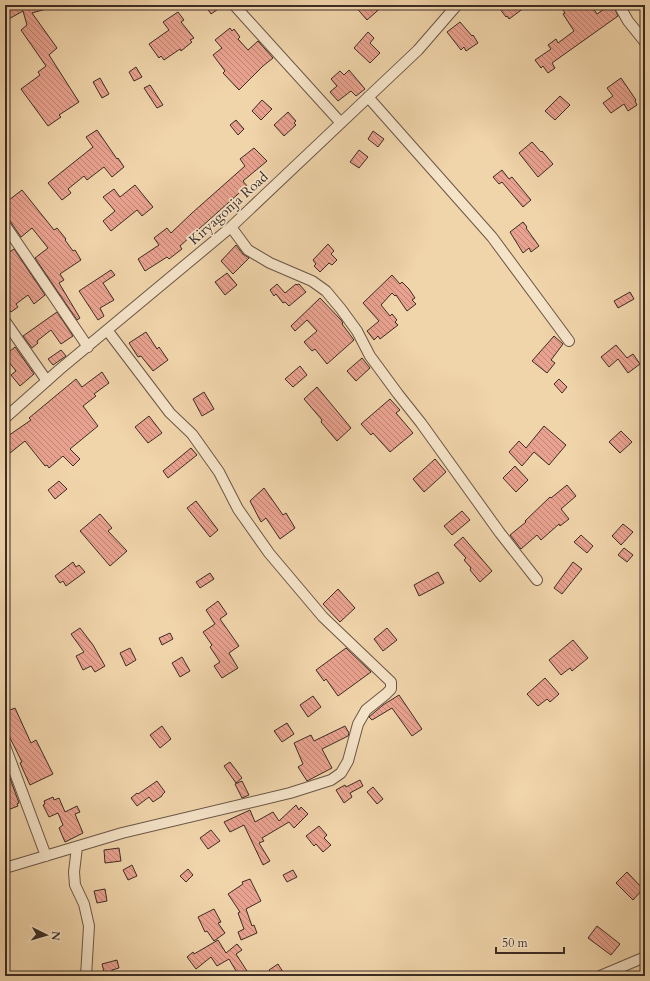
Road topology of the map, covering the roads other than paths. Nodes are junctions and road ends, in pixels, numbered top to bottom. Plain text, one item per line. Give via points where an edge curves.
1 (234, 5) edge
2 (457, 5) edge
3 (619, 5) edge
4 (645, 42) edge
5 (368, 97) junction
6 (341, 123) junction
7 (5, 225) edge
8 (231, 228) junction
9 (5, 321) edge
10 (107, 330) junction
11 (569, 341) dead end
12 (88, 347) junction
13 (47, 381) junction
14 (5, 418) edge
15 (537, 580) dead end
16 (5, 746) edge
17 (77, 848) junction
18 (46, 856) junction
19 (5, 868) edge
20 (645, 957) edge
21 (86, 976) edge
22 (600, 976) edge

1 - 6 street
2 - 5 street, Kiryagonja Road via 418,50
3 - 4 street
5 - 6 street, Kiryagonja Road
5 - 11 street via 492,237
6 - 8 street, Kiryagonja Road
7 - 12 street
8 - 10 street, Kiryagonja Road
8 - 15 street via 248,250 270,264 312,281 326,291 353,325 370,356
9 - 13 street
10 - 12 street, Kiryagonja Road
10 - 17 street via 170,413 192,434 219,472 238,509 269,553 323,617 390,682 391,689 366,710 358,724 348,761 341,773 331,780 290,793 122,833
12 - 13 street, Kiryagonja Road
13 - 14 street, Kiryagonja Road
16 - 18 street
17 - 18 street
17 - 21 street via 75,885 84,904 89,926
18 - 19 street
20 - 22 street

